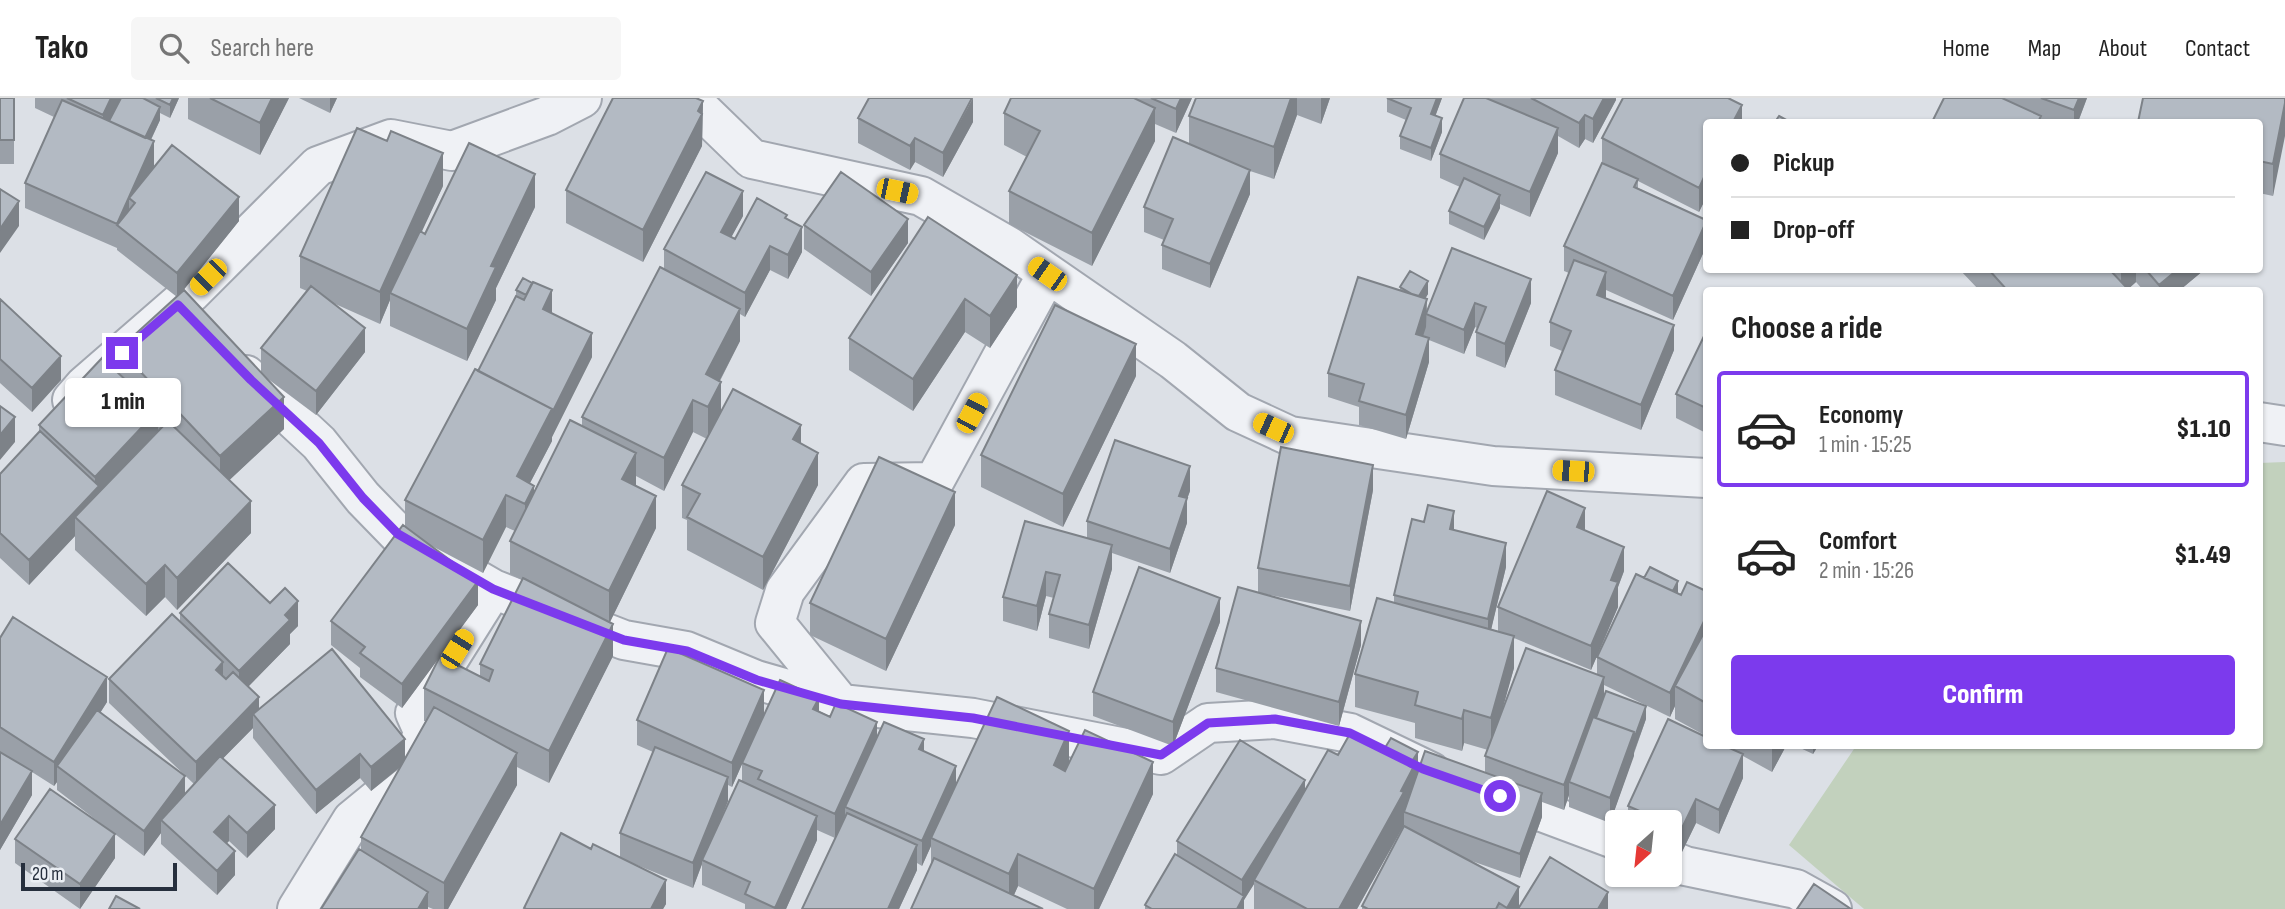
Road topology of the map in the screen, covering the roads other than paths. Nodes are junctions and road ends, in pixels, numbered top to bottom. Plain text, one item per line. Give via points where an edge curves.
1 (582, 98) edge
2 (689, 98) edge
3 (1047, 274) junction
4 (178, 305) junction
5 (2263, 423) edge
6 (51, 424) edge
7 (2285, 426) edge
8 (1703, 478) edge
9 (493, 589) junction
10 (841, 704) junction
11 (1605, 836) edge
12 (1682, 865) edge
13 (297, 909) edge
14 (1832, 909) edge

1 - 4 street via 452,151 391,138 318,166
2 - 3 street via 752,159 921,196
3 - 8 street via 1173,360 1238,412 1290,436 1493,466
3 - 10 street via 934,482 864,483 785,591 775,623
4 - 6 street via 85,385
4 - 9 street via 319,443 398,534
5 - 7 street
9 - 10 street via 624,640 687,651 757,680
9 - 13 street via 415,713 424,733 402,779 352,820
10 - 11 street via 973,718 1161,755 1208,723 1275,719 1350,733 1423,769
12 - 14 street via 1796,889

